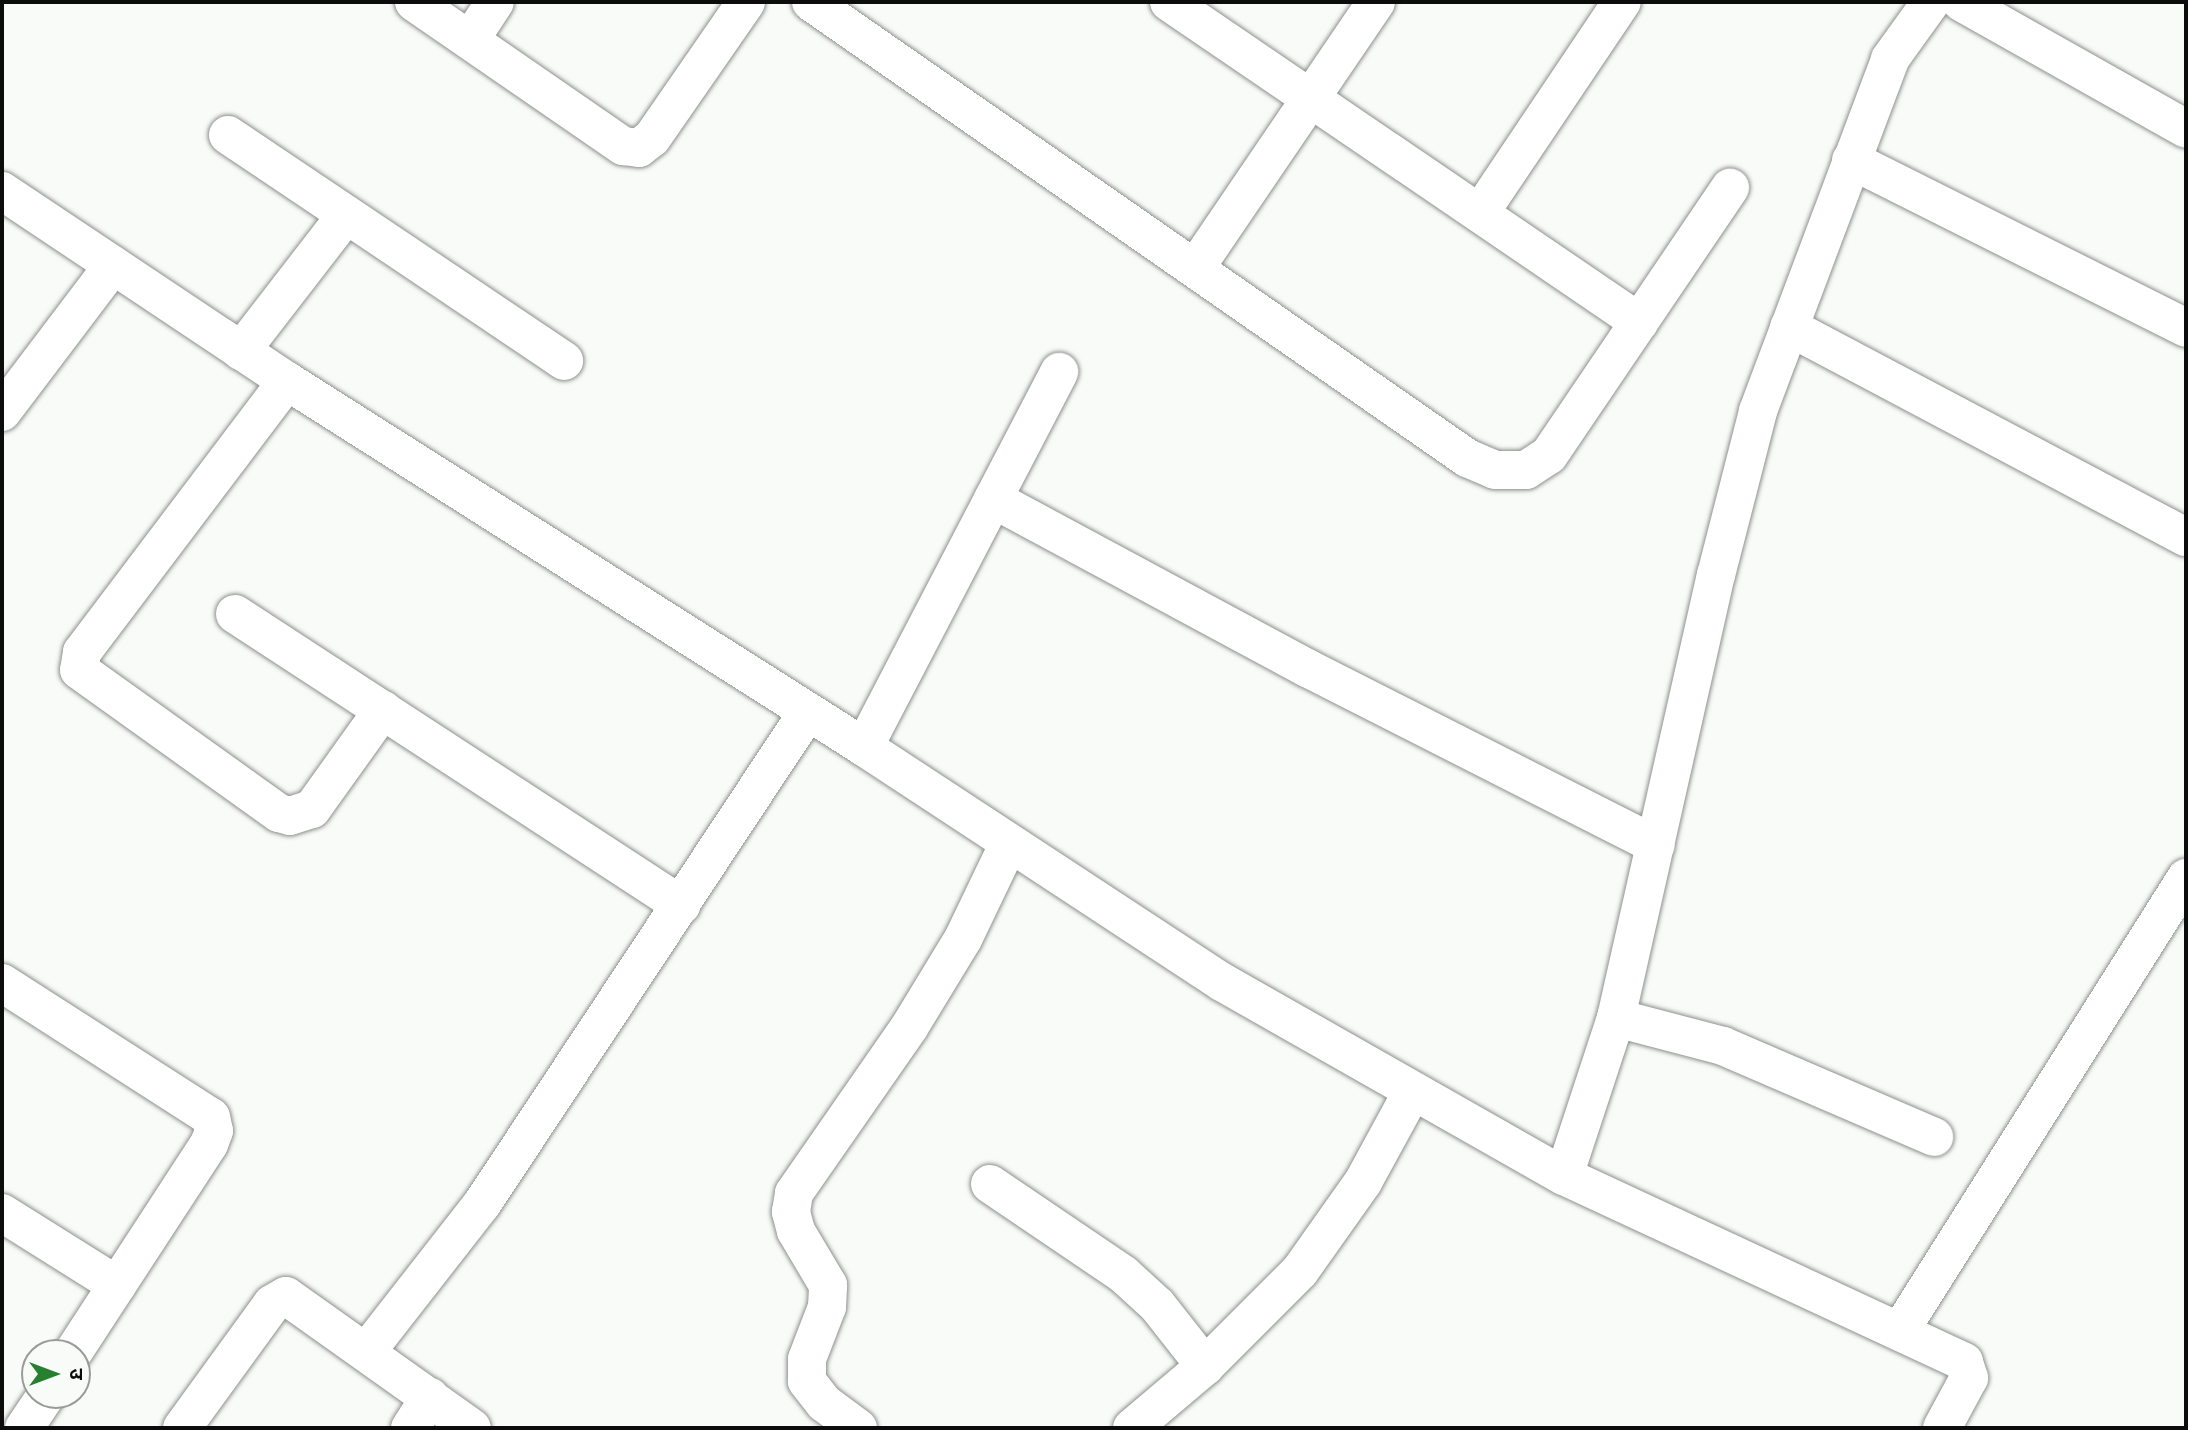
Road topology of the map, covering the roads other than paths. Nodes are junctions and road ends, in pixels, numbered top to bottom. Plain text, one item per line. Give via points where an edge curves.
1 (414, 2) edge
2 (495, 2) edge
3 (746, 2) edge
4 (811, 2) edge
5 (1169, 2) edge
6 (1376, 2) edge
7 (1622, 2) edge
8 (1931, 2) edge
9 (1961, 2) edge
10 (470, 40) junction
11 (1311, 97) junction
12 (2186, 129) edge
13 (228, 135) dead end
14 (1851, 160) junction
15 (1730, 188) dead end
16 (2, 191) edge
17 (1480, 213) junction
18 (346, 215) junction
19 (113, 265) junction
20 (1196, 267) junction
21 (1639, 322) junction
22 (1789, 327) junction
23 (2186, 328) edge
24 (241, 351) junction
25 (564, 361) dead end
26 (1059, 372) dead end
27 (287, 382) junction
28 (2, 412) edge
29 (993, 499) junction
30 (2186, 537) edge
31 (235, 614) dead end
32 (383, 710) junction
33 (807, 713) junction
34 (864, 747) junction
35 (1009, 843) junction
36 (1656, 845) junction
37 (2186, 878) edge
38 (681, 905) junction
39 (2, 983) edge
40 (1616, 1018) junction
41 (1412, 1092) junction
42 (1934, 1138) dead end
43 (1564, 1177) junction
44 (990, 1184) dead end
45 (2, 1213) edge
46 (117, 1286) junction
47 (1900, 1331) junction
48 (82, 1339) edge
49 (367, 1351) junction
50 (1205, 1366) junction
51 (37, 1409) edge
52 (420, 1413) edge
53 (24, 1428) edge
54 (182, 1428) edge
55 (472, 1428) edge
56 (858, 1428) edge
57 (1132, 1428) edge
58 (1942, 1428) edge

1 - 10 street
2 - 10 street
3 - 10 street via 652,138 639,148 623,146
4 - 20 street
5 - 11 street
6 - 11 street
7 - 17 street
8 - 14 street via 1890,59
9 - 12 street
11 - 17 street
11 - 20 street
13 - 18 street
14 - 22 street
14 - 23 street
15 - 21 street
16 - 19 street
17 - 21 street
18 - 24 street
18 - 25 street
19 - 24 street
19 - 28 street
20 - 21 street via 1467,458 1495,470 1527,470 1549,455
22 - 30 street
22 - 36 street via 1758,411
24 - 27 street
26 - 29 street
27 - 32 street via 82,652 79,670 278,813 290,816 312,809
27 - 33 street
29 - 34 street
29 - 36 street via 1307,668
31 - 32 street
32 - 38 street
33 - 34 street
33 - 38 street
34 - 35 street
35 - 41 street via 1222,982
35 - 56 street via 943,972 794,1193 791,1212 796,1231 828,1285 827,1307 807,1359 807,1381 824,1403
36 - 40 street
37 - 47 street
38 - 49 street via 482,1205
39 - 46 street via 211,1117 214,1131 209,1144
40 - 42 street via 1723,1046
40 - 43 street
41 - 43 street
41 - 50 street via 1363,1182 1300,1271
43 - 47 street
44 - 50 street via 1123,1274 1175,1325
45 - 46 street
46 - 48 street
47 - 58 street via 1946,1352 1968,1369 1969,1378
49 - 52 street
49 - 54 street via 293,1297 279,1298
50 - 57 street
51 - 53 street
52 - 55 street

